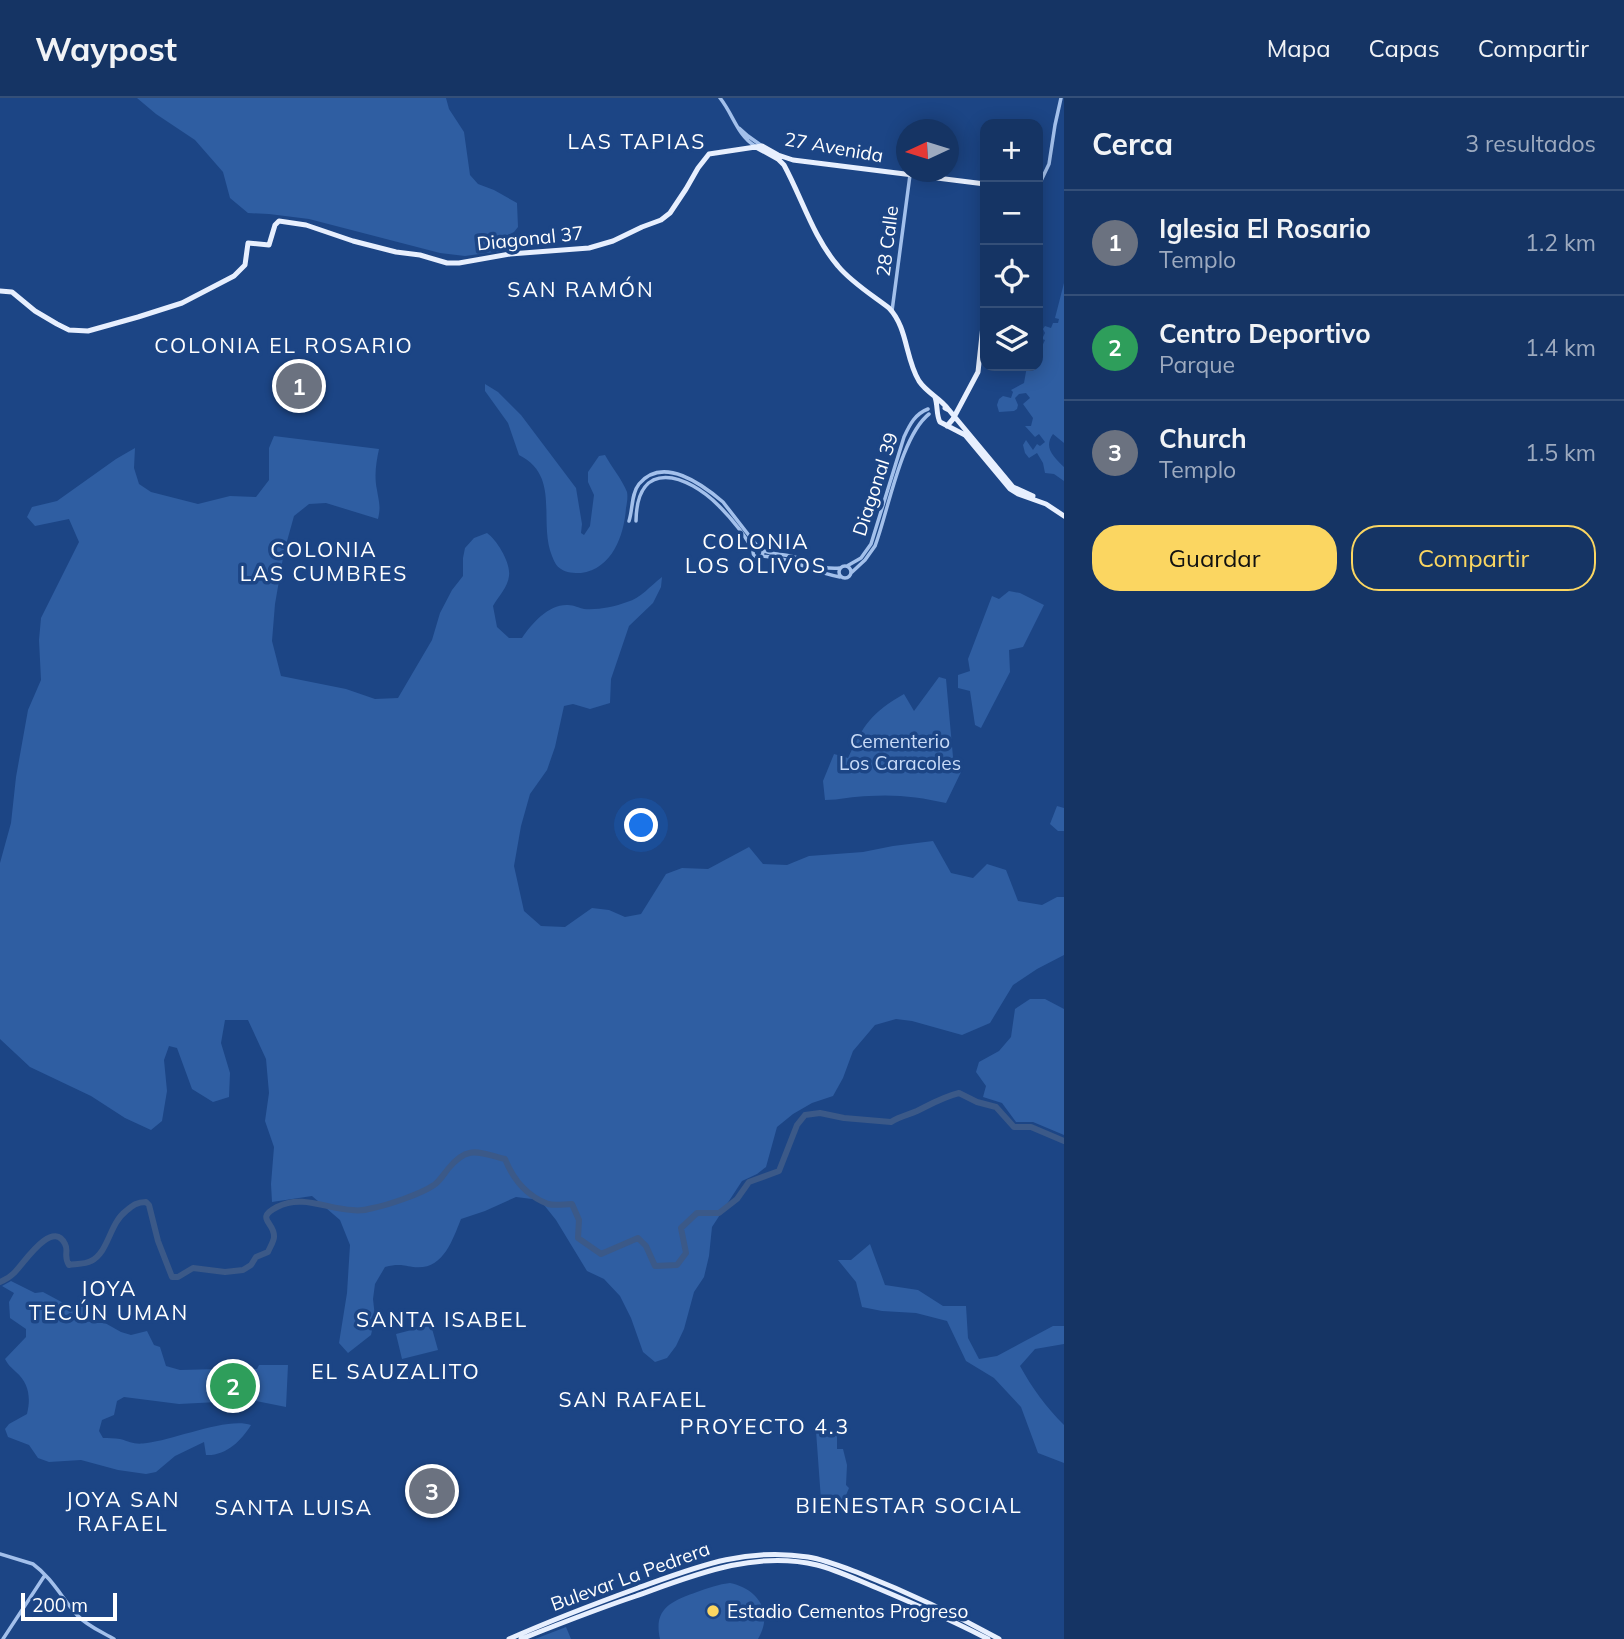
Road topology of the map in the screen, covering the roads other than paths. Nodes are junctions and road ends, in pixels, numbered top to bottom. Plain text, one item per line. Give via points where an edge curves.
1 (720, 98) edge
2 (1062, 98) edge
3 (759, 146) junction
4 (784, 161) junction
5 (896, 173) edge
6 (959, 181) edge
7 (909, 182) edge
8 (1040, 182) edge
9 (980, 183) edge
10 (0, 290) edge
11 (985, 308) edge
12 (892, 312) junction
13 (935, 397) junction
14 (947, 410) junction
15 (933, 411) junction
16 (915, 417) junction
17 (955, 417) junction
18 (920, 423) junction
19 (947, 426) junction
20 (908, 427) junction
21 (915, 431) junction
22 (1064, 514) edge
23 (629, 521) dead end
24 (636, 521) dead end
25 (758, 549) junction
26 (761, 556) junction
27 (847, 566) junction
28 (840, 568) junction
29 (852, 573) junction
30 (840, 576) junction
31 (0, 1554) edge
32 (46, 1575) junction
33 (3, 1639) edge
34 (114, 1639) edge
35 (509, 1639) edge
36 (521, 1639) edge
37 (988, 1639) edge
38 (999, 1639) edge

1 - 3 street via 742,136
2 - 8 street via 1049,164
3 - 4 main road
3 - 10 main road, Diagonal 37 via 709,154 670,213 589,248 449,264 279,221 270,245 248,243 245,265 234,276 182,303 88,331 69,330 12,292
4 - 5 main road, 27 Avenida
4 - 12 main road via 828,253 843,272
6 - 9 main road, 27 Avenida
7 - 12 street, 28 Calle
11 - 17 main road via 978,372
12 - 13 main road via 918,379
13 - 14 main road
13 - 15 main road
14 - 15 main road
14 - 17 main road
15 - 16 street, Diagonal 39
15 - 18 street, Diagonal 39
15 - 19 main road
16 - 18 street
16 - 20 street, Diagonal 39
17 - 19 main road
17 - 22 main road via 1013,487 1047,501
18 - 21 street, Diagonal 39
19 - 22 main road via 965,435 1013,492
20 - 21 street
20 - 27 street, Diagonal 39 via 871,544 861,558
21 - 29 street, Diagonal 39 via 875,546
23 - 25 street via 639,484 657,473 672,472 723,502
24 - 25 street via 638,500 649,482 674,477 719,505
25 - 26 street
25 - 26 street via 752,554
25 - 28 street via 821,568
26 - 30 street via 792,560
27 - 28 street
27 - 29 street
28 - 30 street
29 - 30 street via 847,579
31 - 32 street via 33,1564
32 - 33 street
32 - 34 street via 78,1616
35 - 38 main road, Bulevar La Pedrera via 692,1569 726,1559 784,1555 810,1558 865,1576 944,1609
36 - 37 main road, Bulevar La Pedrera via 695,1575 728,1565 772,1561 817,1565 840,1573

